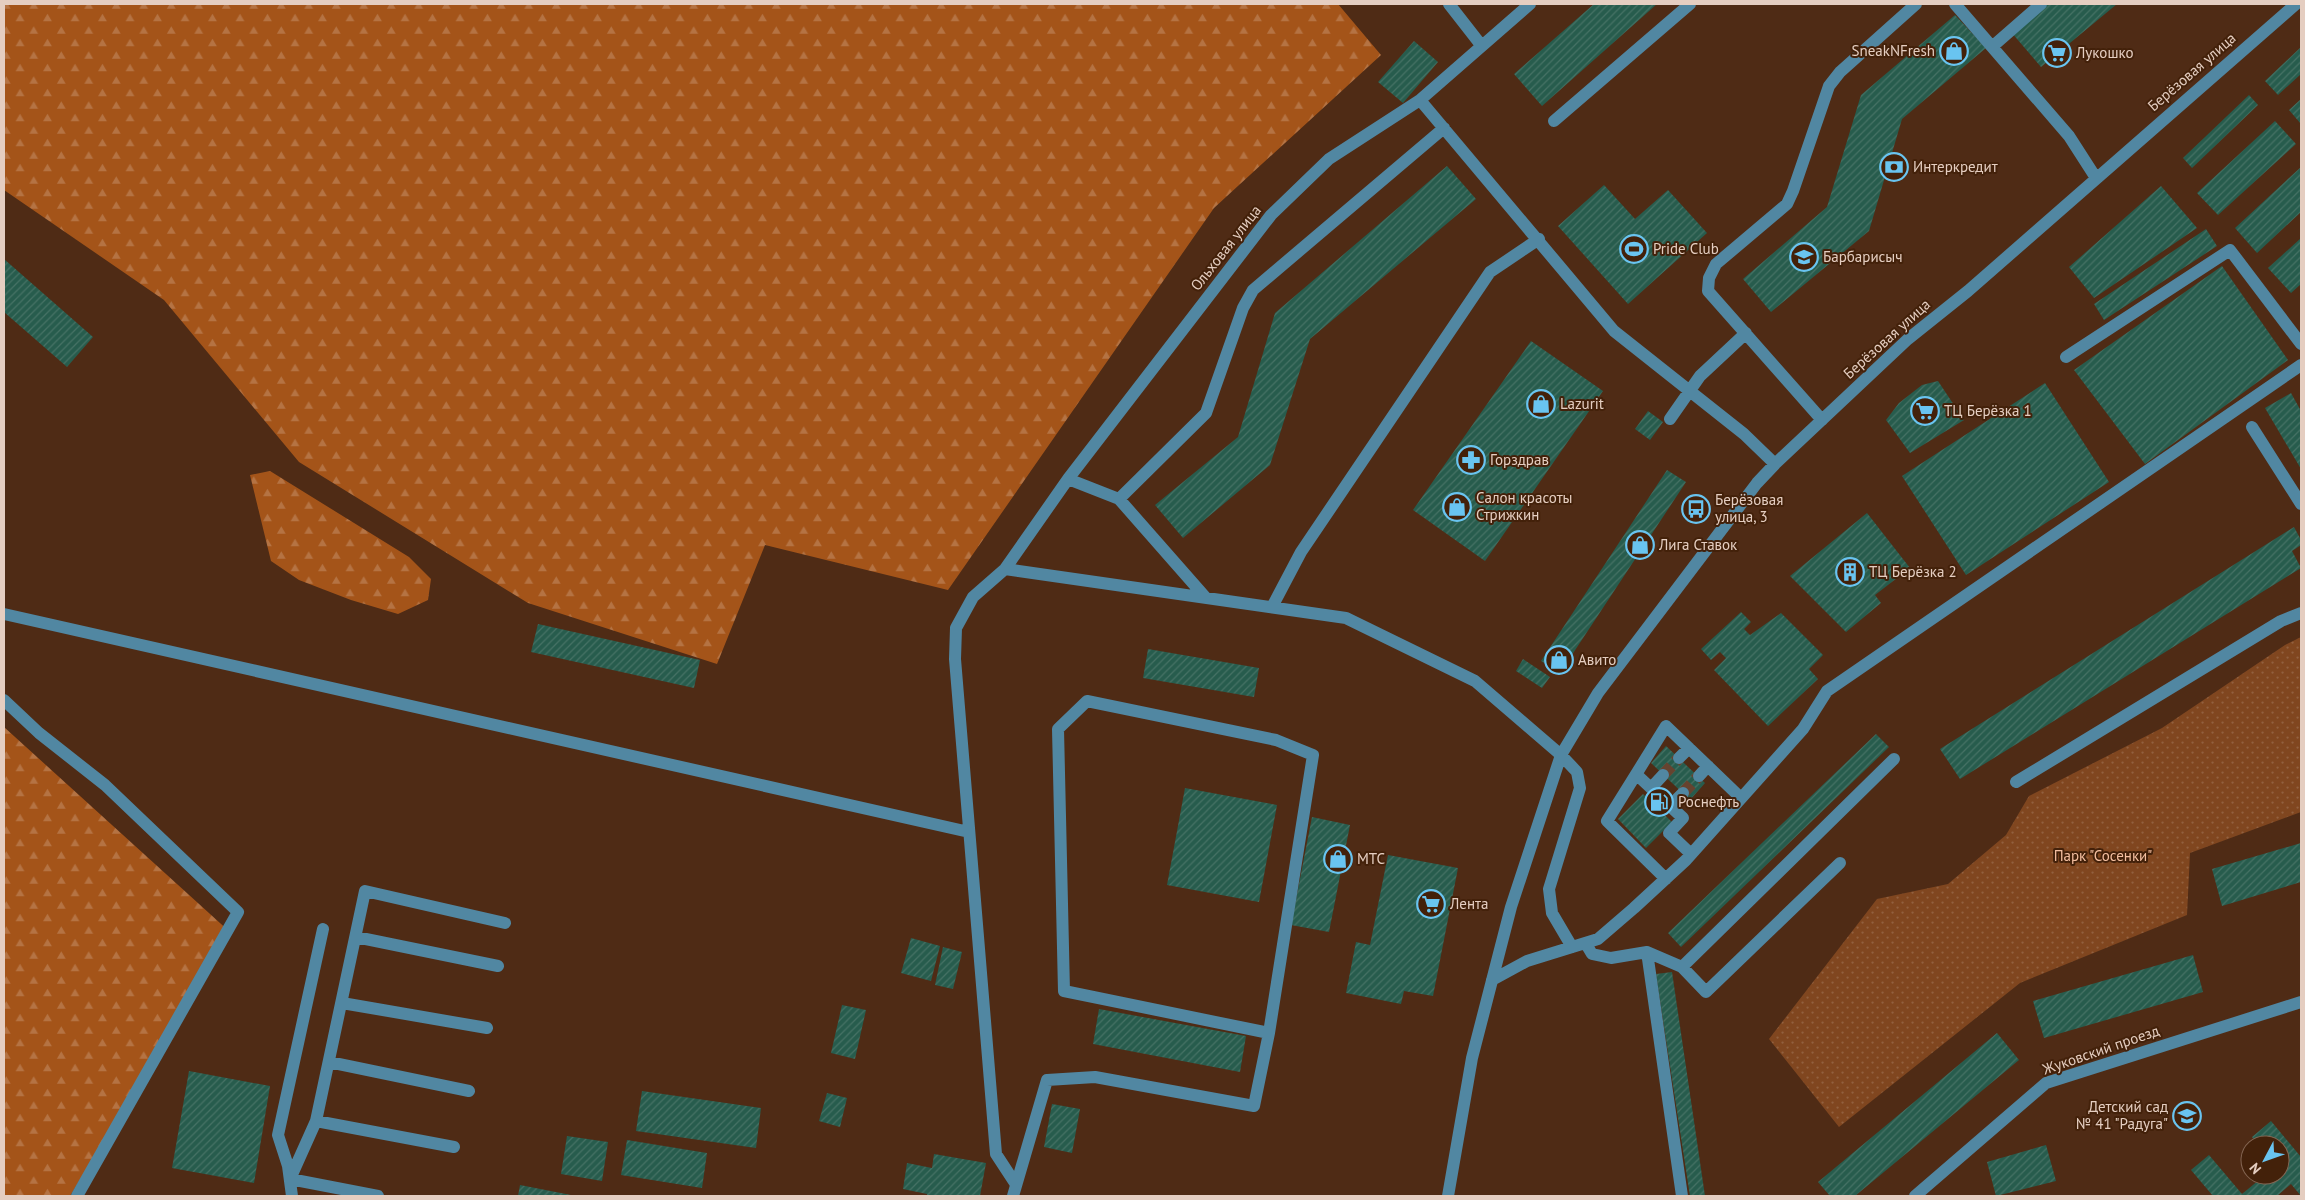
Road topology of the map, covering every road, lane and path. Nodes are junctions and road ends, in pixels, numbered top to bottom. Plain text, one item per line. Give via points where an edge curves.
1 (1449, 4) edge
2 (1530, 4) edge
3 (1690, 4) edge
4 (1916, 4) edge
5 (1955, 4) edge
6 (2041, 4) edge
7 (2296, 4) edge
8 (1481, 45) junction
9 (1993, 46) junction
10 (1420, 100) junction
11 (1554, 121) dead end
12 (1444, 128) junction
13 (2096, 178) junction
14 (1539, 239) junction
15 (1746, 333) junction
16 (2301, 344) edge
17 (2066, 357) dead end
18 (2301, 364) edge
19 (1689, 391) junction
20 (1670, 419) dead end
21 (1822, 420) junction
22 (2252, 427) dead end
23 (1775, 464) junction
24 (1068, 479) junction
25 (1119, 499) junction
26 (2301, 504) edge
27 (1005, 569) junction
28 (1206, 598) junction
29 (1272, 607) junction
30 (4, 614) edge
31 (2301, 614) edge
32 (4, 700) edge
33 (1689, 748) junction
34 (1561, 755) junction
35 (1679, 758) tunnel mouth
36 (1894, 758) dead end
37 (1708, 766) junction
38 (1636, 774) junction
39 (1664, 775) tunnel mouth
40 (1698, 776) tunnel mouth
41 (2016, 782) dead end
42 (1651, 788) junction
43 (1683, 793) tunnel mouth
44 (1741, 798) junction
45 (1670, 806) junction
46 (969, 832) junction
47 (1691, 854) junction
48 (1840, 863) dead end
49 (1666, 879) junction
50 (505, 923) dead end
51 (323, 929) dead end
52 (356, 937) junction
53 (1586, 944) junction
54 (1572, 947) junction
55 (1646, 952) junction
56 (498, 966) dead end
57 (1682, 967) junction
58 (1492, 980) junction
59 (2301, 1002) edge
60 (342, 1003) junction
61 (487, 1028) dead end
62 (1269, 1033) junction
63 (329, 1062) junction
64 (469, 1091) dead end
65 (316, 1121) junction
66 (454, 1148) dead end
67 (290, 1179) junction
68 (1016, 1183) junction
69 (77, 1196) edge
70 (292, 1196) edge
71 (378, 1196) edge
72 (1013, 1196) edge
73 (1448, 1196) edge
74 (1682, 1196) edge
75 (1915, 1196) edge

1 - 8 street
2 - 8 street, Ольховая улица
3 - 11 street
4 - 15 street via 1840,72 1829,86 1787,204 1716,264 1709,278 1708,291
5 - 9 street
6 - 9 street
7 - 13 street, Берёзовая улица
8 - 10 street, Ольховая улица
9 - 13 street via 2070,136
10 - 12 street
10 - 24 street, Ольховая улица via 1329,159 1271,215
12 - 14 street
12 - 25 street via 1252,290 1206,413
13 - 21 street, Берёзовая улица via 1908,340
14 - 19 street via 1614,331
14 - 29 street via 1490,272 1301,552
15 - 19 street via 1700,376
15 - 21 street
16 - 17 street via 2230,250
18 - 44 street via 1827,691 1803,729
19 - 20 street
19 - 23 street via 1744,434
21 - 23 street, Берёзовая улица
22 - 26 street
23 - 34 street, Берёзовая улица via 1757,483 1598,693
24 - 25 street
24 - 27 street, Ольховая улица
25 - 28 street
27 - 28 street
27 - 46 street, Ольховая улица via 973,597 956,628 955,659
28 - 29 street
29 - 34 street via 1346,618 1475,681
30 - 46 street
31 - 41 street via 2281,621
32 - 69 street via 39,733 105,785 238,912
33 - 35 street
33 - 37 street
33 - 38 street via 1666,726
34 - 54 street via 1577,772 1580,788 1549,890 1552,913
34 - 58 street, Берёзовая улица via 1510,907
36 - 57 street
37 - 40 street
37 - 44 street
38 - 42 street
38 - 49 street via 1607,821
39 - 42 street
42 - 45 street
43 - 45 street
44 - 47 street
45 - 47 street via 1682,818 1669,833
46 - 68 street, Ольховая улица via 996,1154
47 - 49 street
48 - 57 street via 1706,992
49 - 53 street via 1598,939
50 - 52 street via 365,892
51 - 67 street via 278,1136
52 - 56 street
52 - 60 street
53 - 54 street
53 - 55 street via 1592,954 1610,958
54 - 58 street via 1527,961
55 - 57 street
55 - 74 street
58 - 73 street, Берёзовая улица via 1472,1058
59 - 75 street, Жуковский проезд via 2046,1083
60 - 61 street
60 - 63 street
62 - 62 street via 1313,755 1276,740 1087,701 1058,729 1064,991
62 - 68 street via 1254,1106 1095,1077 1047,1080
63 - 64 street
63 - 65 street
65 - 66 street
65 - 67 street
67 - 70 street
67 - 71 street
68 - 72 street

